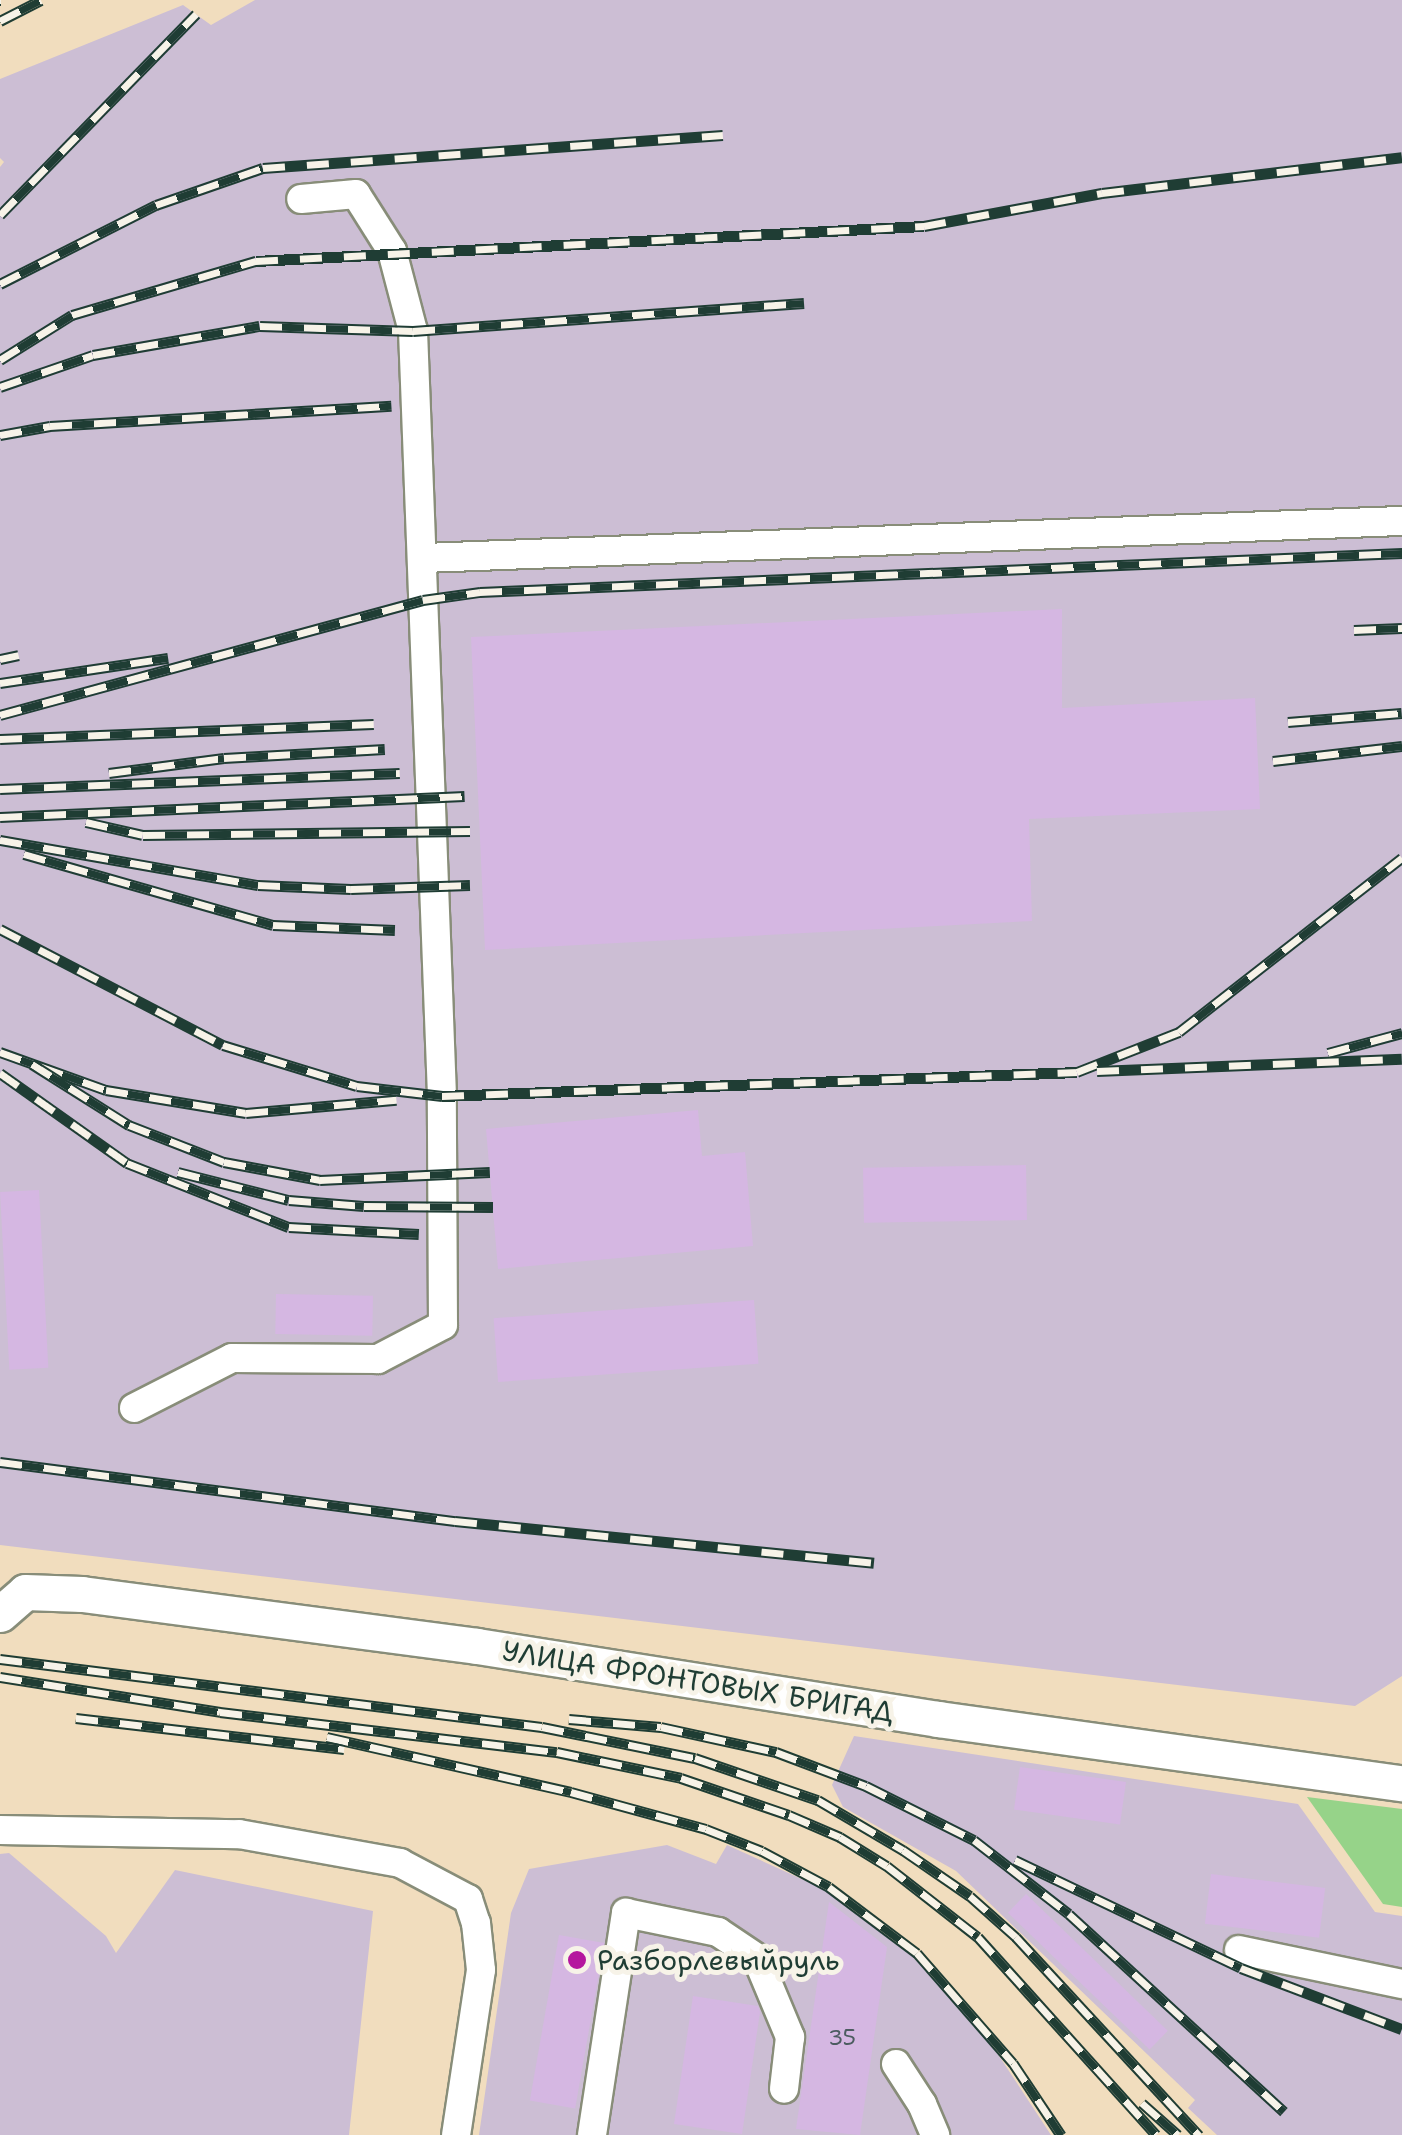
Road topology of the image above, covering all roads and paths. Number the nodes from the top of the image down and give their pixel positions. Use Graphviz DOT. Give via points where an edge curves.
graph roads {
  1 [pos="301,199"];
  2 [pos="1402,521"];
  3 [pos="424,558"];
  4 [pos="134,1408"];
  5 [pos="8,1597"];
  6 [pos="1402,1783"];
  7 [pos="0,1830"];
  8 [pos="1239,1950"];
  9 [pos="1402,1984"];
  10 [pos="896,2064"];
  11 [pos="784,2089"];
  12 [pos="456,2135"];
  13 [pos="592,2135"];
  14 [pos="935,2135"];
  1 -- 3 [label="street" via="356,194 392,251 414,331"];
  2 -- 3 [label="street"];
  3 -- 4 [label="street" via="443,1325 378,1359 232,1358"];
  5 -- 6 [label="main road, УЛИЦА ФРОНТОВЫХ БРИГАД" via="82,1594 477,1646"];
  7 -- 12 [label="street" via="239,1834 400,1863 468,1899 481,1970"];
  8 -- 9 [label="street"];
  10 -- 14 [label="street"];
  11 -- 13 [label="street" via="790,2037 756,1958 718,1932 626,1913"];
}
